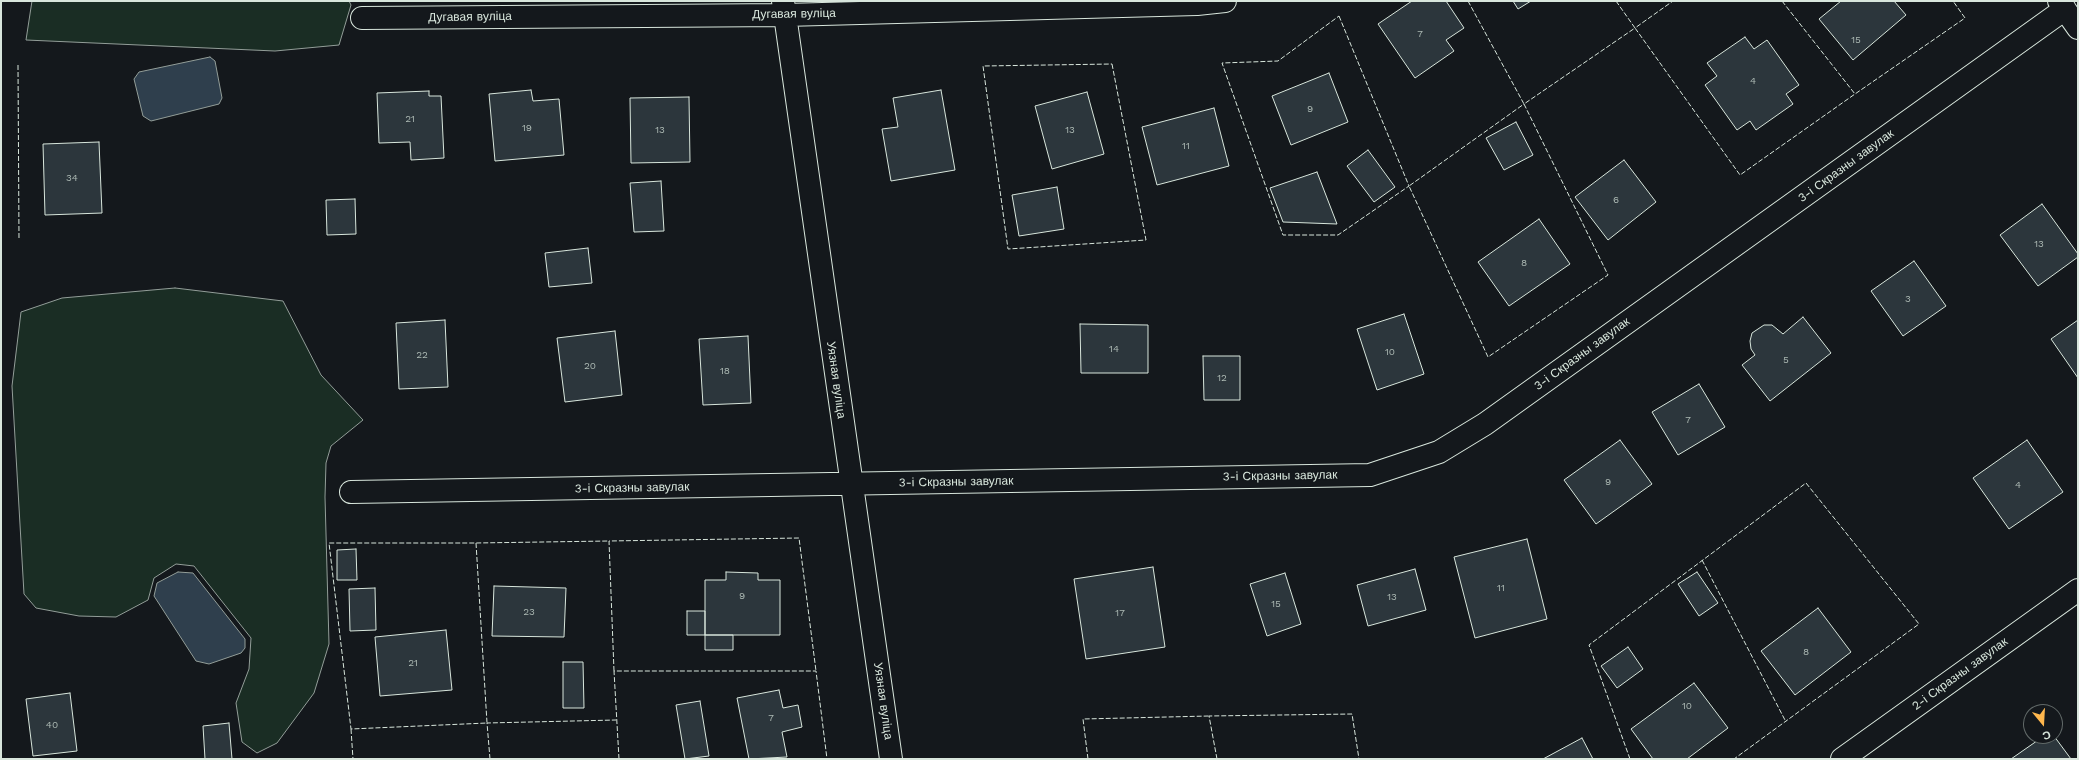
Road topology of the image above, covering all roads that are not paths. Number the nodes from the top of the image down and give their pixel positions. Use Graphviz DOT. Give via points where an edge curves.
graph roads {
  1 [pos="1226,1"];
  2 [pos="2062,5"];
  3 [pos="784,8"];
  4 [pos="362,18"];
  5 [pos="2078,28"];
  6 [pos="851,484"];
  7 [pos="351,492"];
  8 [pos="2078,590"];
  9 [pos="892,759"];
  10 [pos="1842,759"];
  1 -- 3 [label="street, Дугавая вуліца" via="1197,4"];
  2 -- 5 [label="street"];
  2 -- 6 [label="street, 3-і Скразны завулак" via="1485,424 1439,452 1370,475"];
  3 -- 4 [label="street, Дугавая вуліца"];
  3 -- 6 [label="street, Уязная вуліца"];
  6 -- 7 [label="street, 3-і Скразны завулак"];
  6 -- 9 [label="street, Уязная вуліца"];
  8 -- 10 [label="street, 2-і Скразны завулак"];
}
